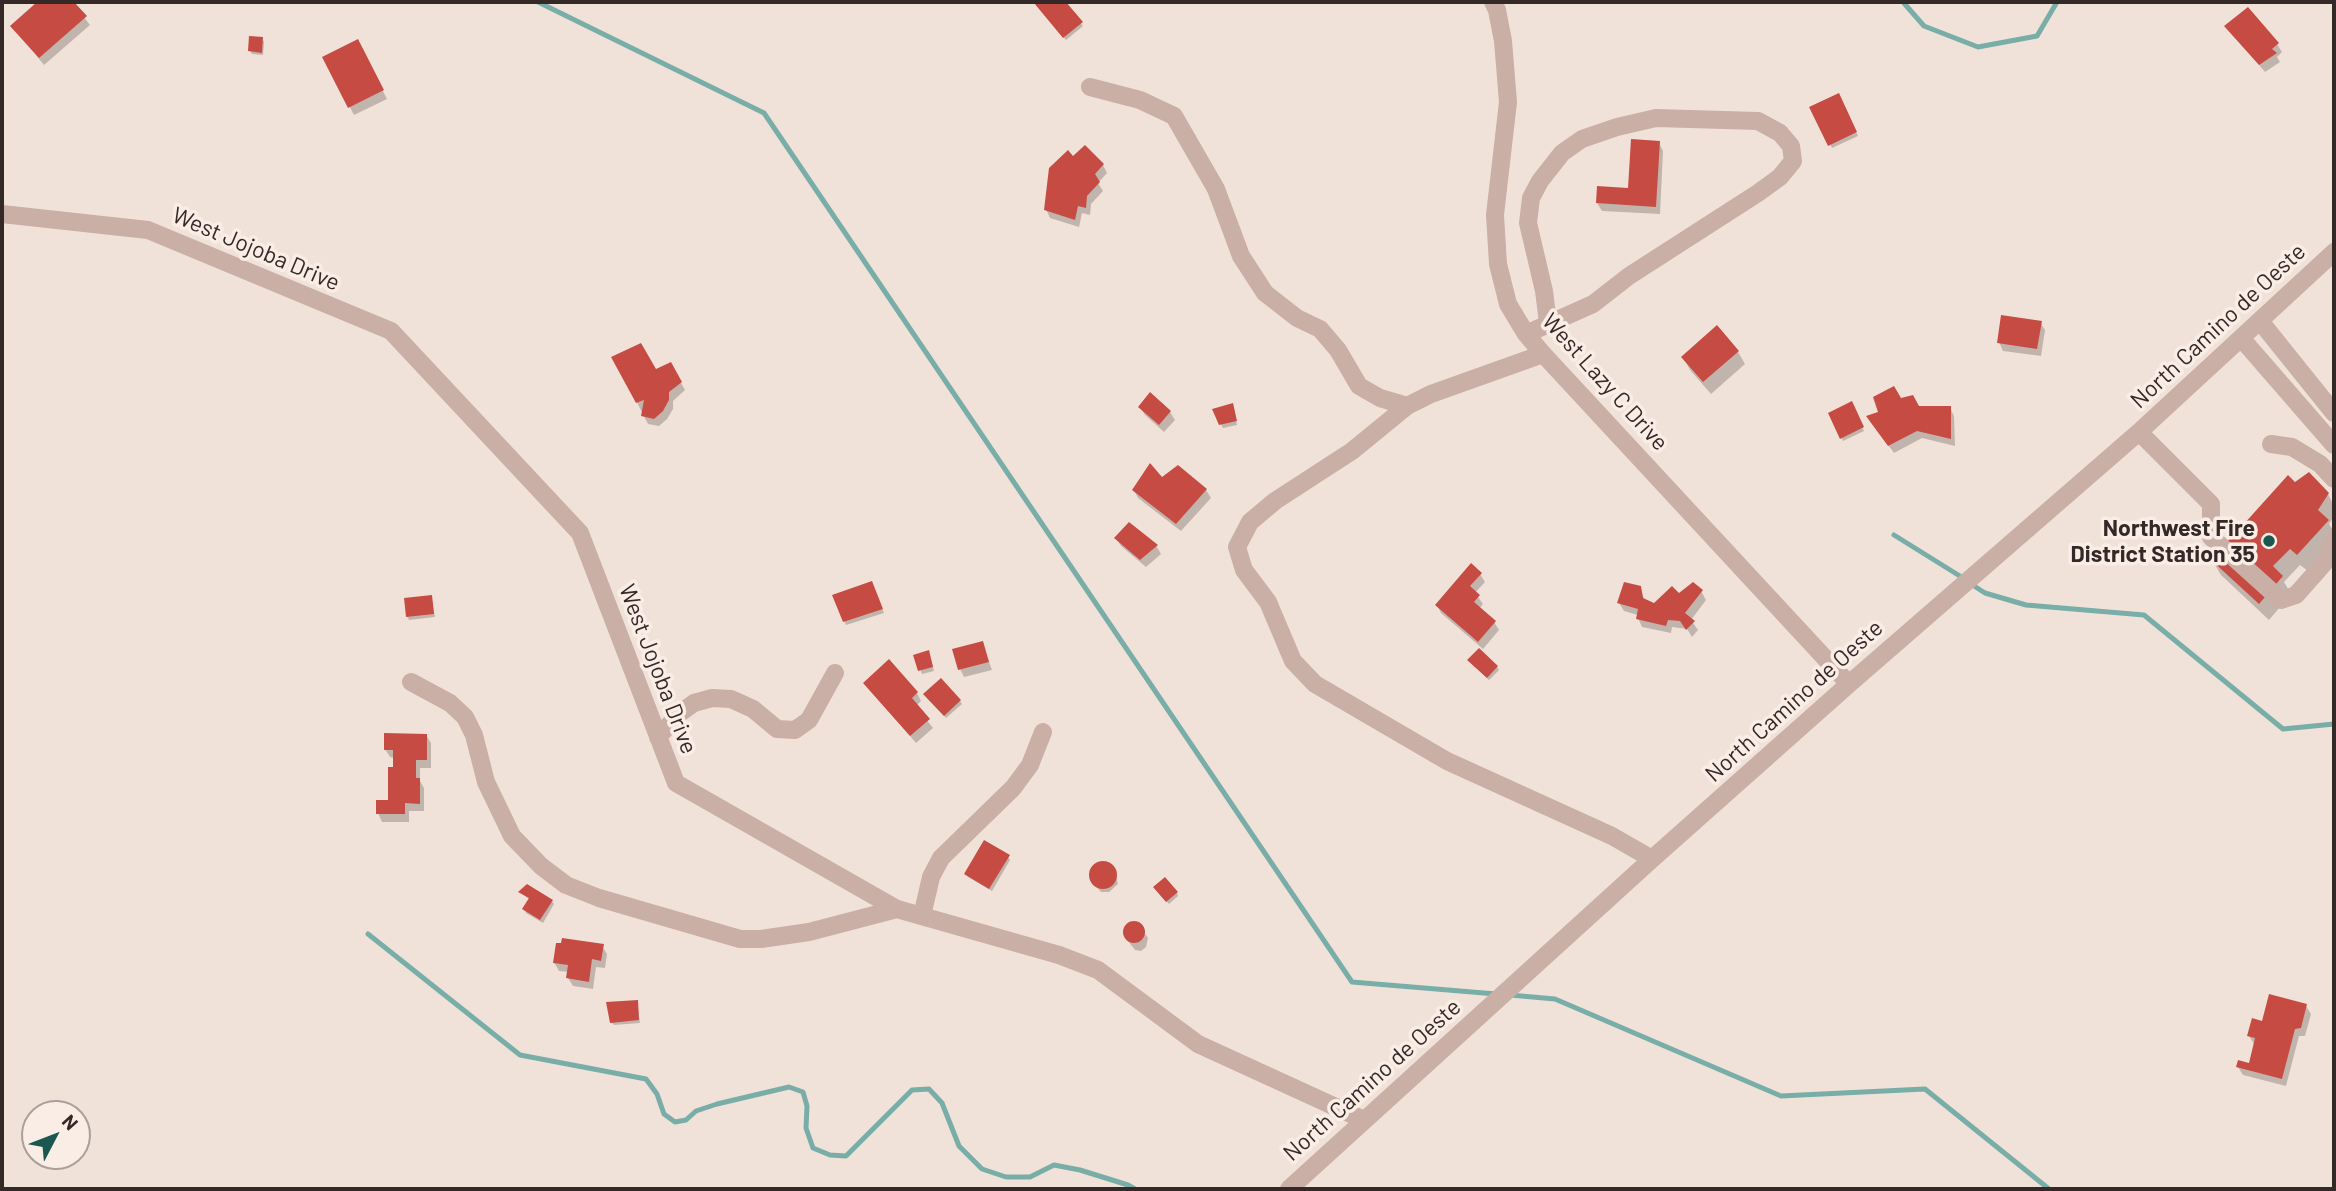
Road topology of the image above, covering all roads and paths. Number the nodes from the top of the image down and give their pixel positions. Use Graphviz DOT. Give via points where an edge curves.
graph roads {
  1 [pos="1493,2"];
  2 [pos="1090,87"];
  3 [pos="2,214"];
  4 [pos="2334,252"];
  5 [pos="2260,321"];
  6 [pos="1548,323"];
  7 [pos="1526,334"];
  8 [pos="2241,338"];
  9 [pos="1543,354"];
  10 [pos="1407,407"];
  11 [pos="2334,413"];
  12 [pos="2139,432"];
  13 [pos="2271,444"];
  14 [pos="2334,445"];
  15 [pos="2334,479"];
  16 [pos="2334,539"];
  17 [pos="835,673"];
  18 [pos="411,682"];
  19 [pos="1849,684"];
  20 [pos="1044,732"];
  21 [pos="659,737"];
  22 [pos="1652,859"];
  23 [pos="897,909"];
  24 [pos="922,916"];
  25 [pos="1364,1120"];
  26 [pos="1289,1189"];
  1 -- 7 [label="street, West Lazy C Drive" via="1503,41 1508,102 1495,215 1499,264 1508,304"];
  2 -- 10 [label="street" via="1140,100 1174,116 1216,189 1241,256 1265,293 1320,329 1359,386"];
  3 -- 21 [label="street, West Jojoba Drive" via="148,230 391,331 580,533"];
  4 -- 5 [label="street, North Camino de Oeste"];
  5 -- 8 [label="street, North Camino de Oeste"];
  5 -- 11 [label="street"];
  6 -- 6 [label="street" via="1593,304 1780,177 1793,161 1791,146 1780,133 1758,121 1656,118 1582,139 1562,153 1531,198 1528,223"];
  6 -- 7 [label="street"];
  7 -- 9 [label="street, West Lazy C Drive"];
  8 -- 12 [label="street, North Camino de Oeste"];
  8 -- 14 [label="street"];
  9 -- 10 [label="street"];
  9 -- 19 [label="street, West Lazy C Drive"];
  10 -- 22 [label="street" via="1352,451 1275,500 1250,522 1237,547 1244,570 1268,602 1293,662 1315,684 1447,761"];
  12 -- 16 [label="street" via="2211,504 2211,537 2281,600 2296,595 2326,561"];
  12 -- 19 [label="street, North Camino de Oeste"];
  13 -- 15 [label="street" via="2292,447"];
  17 -- 21 [label="street" via="809,720 796,730 777,729 753,709 731,699 712,698 680,713"];
  18 -- 23 [label="street" via="450,703 465,717 486,782 512,836 566,885 740,939 809,932"];
  19 -- 22 [label="street, North Camino de Oeste"];
  20 -- 24 [label="street" via="1030,765 1013,788 941,858 931,877"];
  21 -- 23 [label="street, West Jojoba Drive" via="676,783"];
  22 -- 25 [label="street, North Camino de Oeste"];
  23 -- 24 [label="street, West Jojoba Drive"];
  24 -- 25 [label="street, West Jojoba Drive" via="1098,970 1198,1044"];
  25 -- 26 [label="street, North Camino de Oeste"];
}
